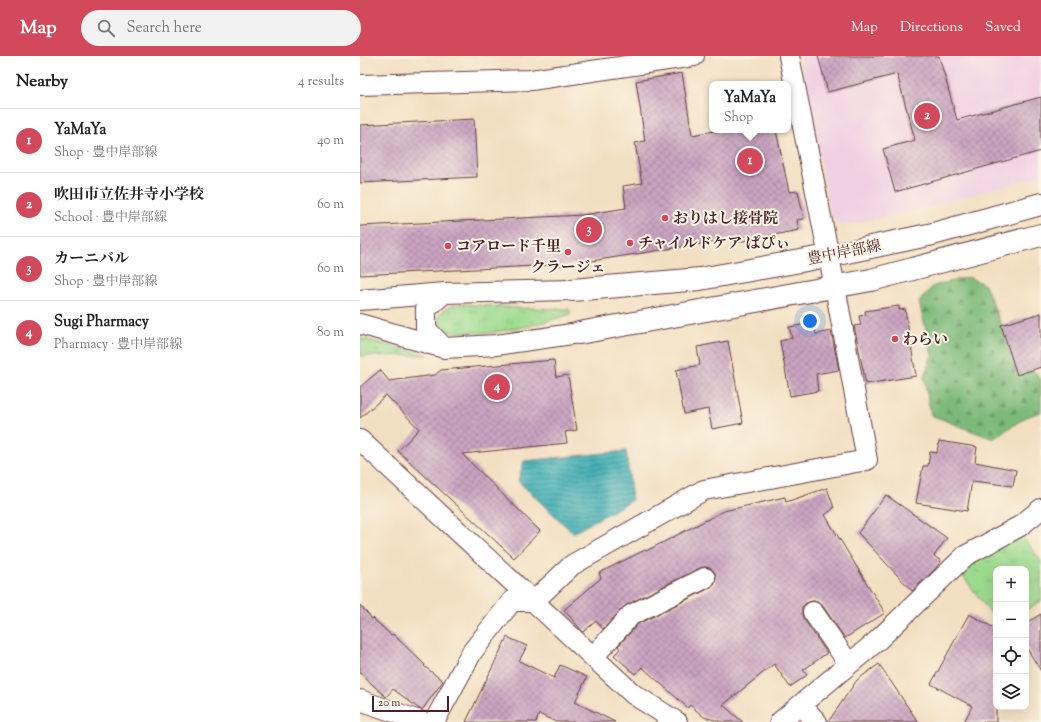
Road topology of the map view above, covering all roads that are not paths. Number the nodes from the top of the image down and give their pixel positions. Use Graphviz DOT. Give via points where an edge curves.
graph roads {
  1 [pos="694,56"];
  2 [pos="789,56"];
  3 [pos="360,84"];
  4 [pos="1041,204"];
  5 [pos="1041,235"];
  6 [pos="828,256"];
  7 [pos="835,287"];
  8 [pos="572,290"];
  9 [pos="444,294"];
  10 [pos="360,300"];
  11 [pos="360,324"];
  12 [pos="579,333"];
  13 [pos="444,348"];
  14 [pos="360,440"];
  15 [pos="1041,509"];
  16 [pos="705,578"];
  17 [pos="534,601"];
  18 [pos="813,612"];
  19 [pos="593,657"];
  20 [pos="849,664"];
  21 [pos="360,700"];
  22 [pos="801,705"];
  23 [pos="422,722"];
  24 [pos="434,722"];
  25 [pos="677,722"];
  26 [pos="780,722"];
  27 [pos="817,722"];
  1 -- 3 [label="street" via="531,80"];
  2 -- 6 [label="street"];
  4 -- 6 [label="street, 豊中岸部線" via="933,234"];
  5 -- 7 [label="street, 豊中岸部線" via="871,280"];
  6 -- 7 [label="street"];
  6 -- 8 [label="street, 豊中岸部線" via="700,279"];
  7 -- 12 [label="street, 豊中岸部線"];
  7 -- 17 [label="street" via="867,460 704,490 572,565"];
  8 -- 9 [label="street"];
  9 -- 10 [label="street"];
  9 -- 13 [label="street" via="426,309 426,329"];
  11 -- 13 [label="street"];
  12 -- 13 [label="street" via="496,345"];
  14 -- 17 [label="street"];
  15 -- 20 [label="street" via="1020,526 965,556 877,641"];
  16 -- 19 [label="street" via="631,615"];
  17 -- 19 [label="street"];
  17 -- 24 [label="street" via="512,601 472,652"];
  18 -- 20 [label="street"];
  19 -- 25 [label="street" via="633,694"];
  20 -- 22 [label="street"];
  21 -- 23 [label="street"];
  22 -- 26 [label="street"];
  22 -- 27 [label="street"];
}
